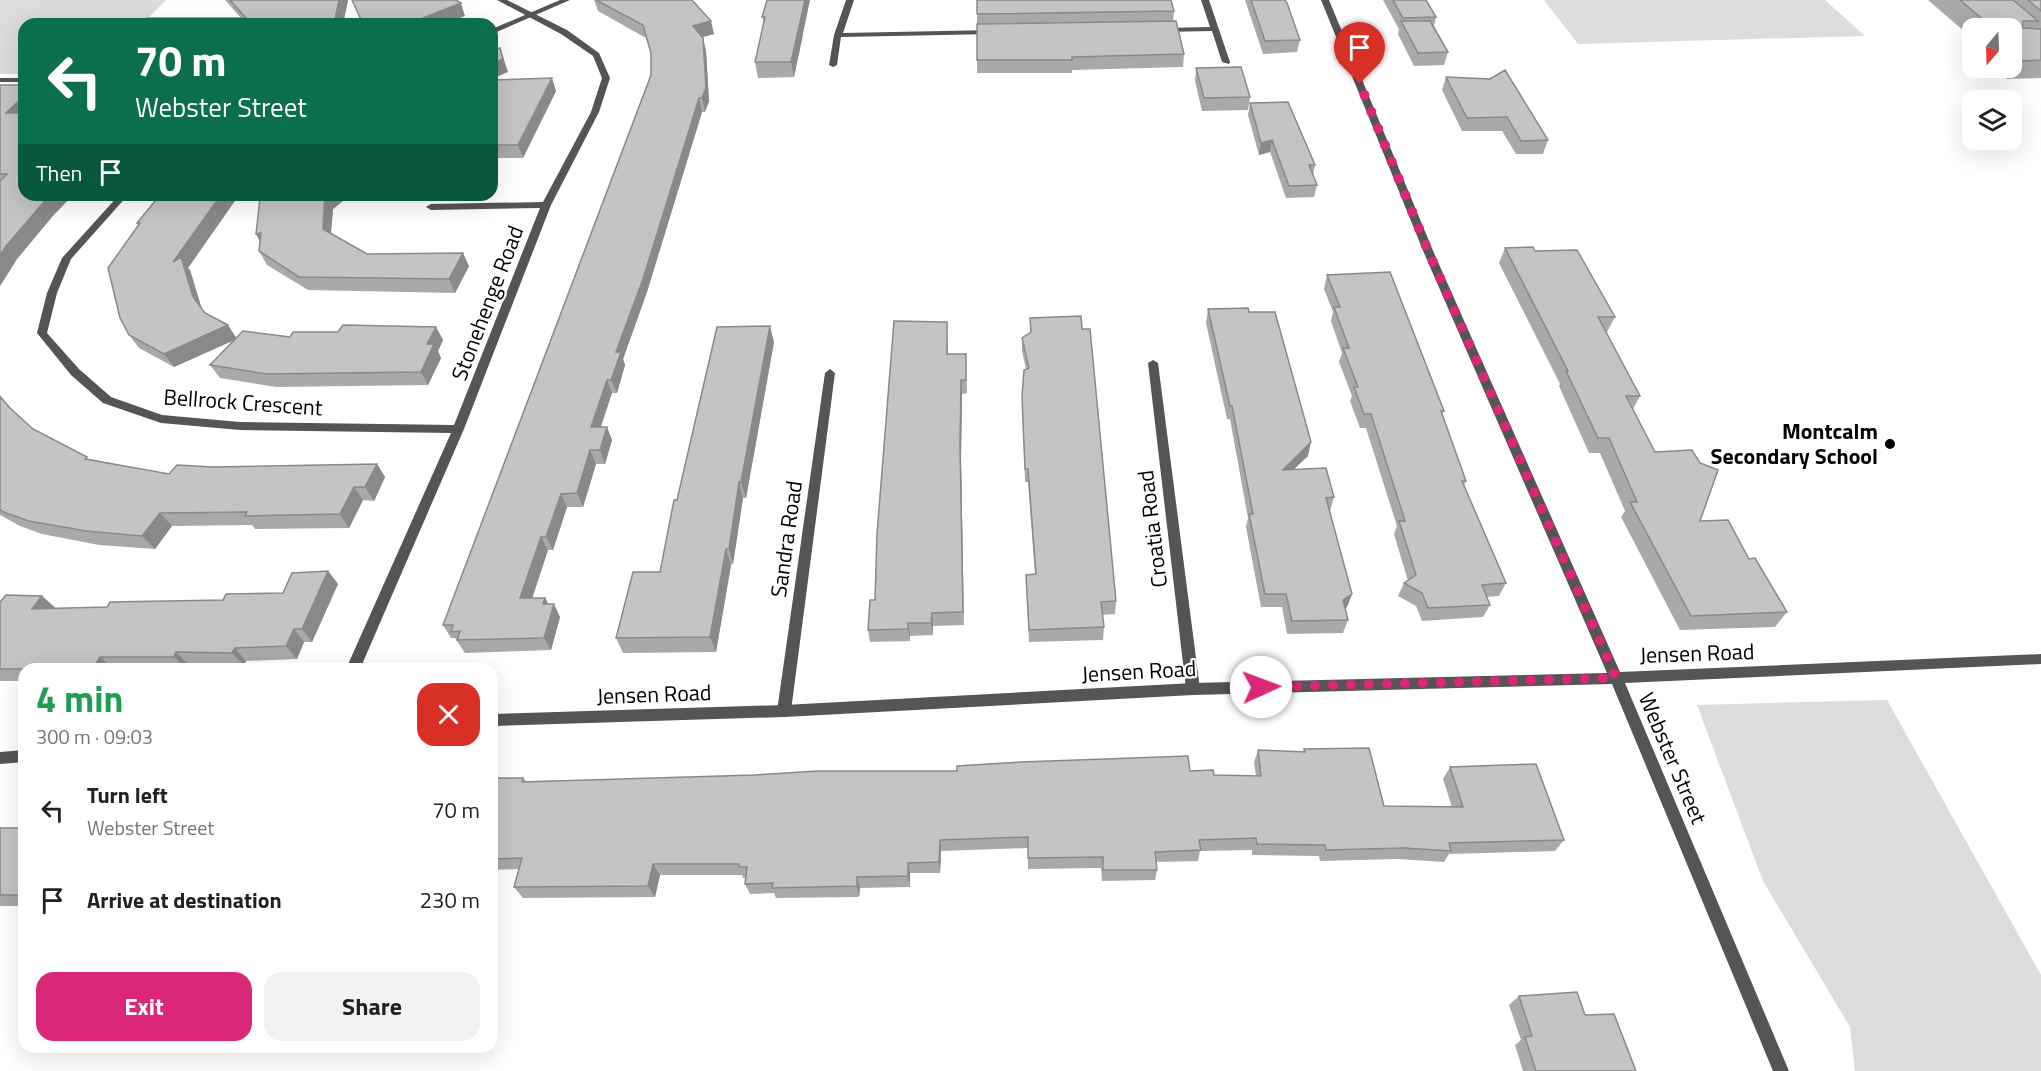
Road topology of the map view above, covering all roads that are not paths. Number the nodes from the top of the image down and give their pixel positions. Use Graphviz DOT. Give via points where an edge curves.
graph roads {
  1 [pos="501,0"];
  2 [pos="566,0"];
  3 [pos="850,0"];
  4 [pos="1205,0"];
  5 [pos="1325,0"];
  6 [pos="530,16"];
  7 [pos="498,29"];
  8 [pos="1216,29"];
  9 [pos="1157,30"];
  10 [pos="1003,32"];
  11 [pos="838,35"];
  12 [pos="1226,62"];
  13 [pos="833,65"];
  14 [pos="0,80"];
  15 [pos="18,80"];
  16 [pos="119,201"];
  17 [pos="546,205"];
  18 [pos="430,207"];
  19 [pos="1153,363"];
  20 [pos="830,373"];
  21 [pos="458,429"];
  22 [pos="2041,659"];
  23 [pos="356,663"];
  24 [pos="1616,678"];
  25 [pos="1193,689"];
  26 [pos="784,711"];
  27 [pos="498,720"];
  28 [pos="18,756"];
  29 [pos="0,758"];
  30 [pos="1781,1071"];
  1 -- 6 [label="street, Stonehenge Road"];
  2 -- 6 [label="street"];
  3 -- 11 [label="street"];
  4 -- 8 [label="street"];
  5 -- 24 [label="street, Webster Street" via="1429,253"];
  6 -- 7 [label="street"];
  6 -- 17 [label="street, Stonehenge Road" via="564,32 596,55 606,78 595,112"];
  8 -- 9 [label="street"];
  8 -- 12 [label="street"];
  10 -- 11 [label="street"];
  11 -- 13 [label="street"];
  14 -- 15 [label="street"];
  16 -- 21 [label="street, Bellrock Crescent" via="67,258 52,293 42,333 75,372 107,400 161,419 206,423"];
  17 -- 18 [label="street"];
  17 -- 21 [label="street, Stonehenge Road"];
  19 -- 25 [label="street, Croatia Road"];
  20 -- 26 [label="street, Sandra Road"];
  21 -- 23 [label="street, Stonehenge Road"];
  22 -- 24 [label="street, Jensen Road"];
  24 -- 25 [label="street, Jensen Road"];
  24 -- 30 [label="street, Webster Street"];
  25 -- 26 [label="street, Jensen Road"];
  26 -- 27 [label="street, Jensen Road"];
  28 -- 29 [label="street"];
}
